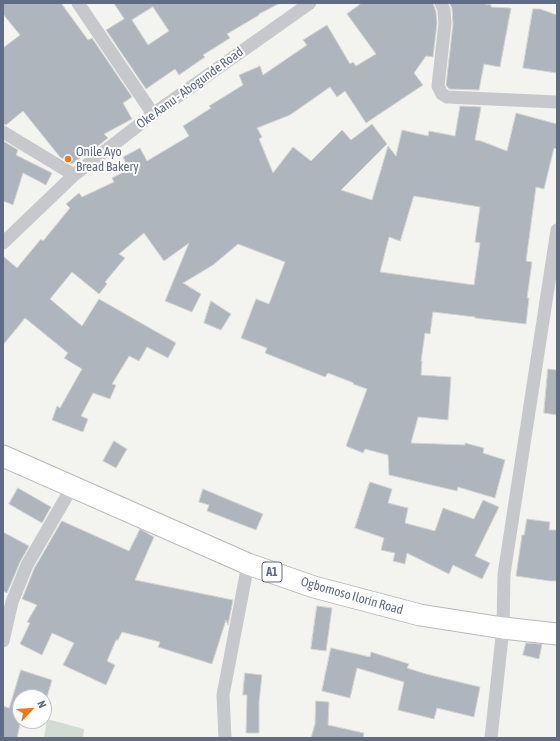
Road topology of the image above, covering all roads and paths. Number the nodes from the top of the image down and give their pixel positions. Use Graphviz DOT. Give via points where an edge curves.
graph roads {
  1 [pos="78,3"];
  2 [pos="310,3"];
  3 [pos="441,3"];
  4 [pos="557,102"];
  5 [pos="153,114"];
  6 [pos="3,132"];
  7 [pos="74,175"];
  8 [pos="557,230"];
  9 [pos="3,243"];
  10 [pos="3,456"];
  11 [pos="72,487"];
  12 [pos="248,564"];
  13 [pos="503,628"];
  14 [pos="557,634"];
  15 [pos="3,641"];
  16 [pos="225,738"];
  17 [pos="490,738"];
  1 -- 5 [label="street"];
  2 -- 5 [label="street, Oke Aanu - Abogunde Road"];
  3 -- 4 [label="street" via="445,23 438,86 442,94 447,97"];
  5 -- 7 [label="street, Oke Aanu - Abogunde Road"];
  6 -- 7 [label="street"];
  7 -- 9 [label="street, Oke Aanu - Abogunde Road"];
  8 -- 13 [label="street" via="504,574"];
  10 -- 11 [label="highway, Ogbomoso Ilorin Road / A1"];
  11 -- 12 [label="highway, Ogbomoso Ilorin Road / A1"];
  11 -- 15 [label="street" via="28,565 12,602"];
  12 -- 13 [label="highway, Ogbomoso Ilorin Road / A1" via="314,586 420,615"];
  12 -- 16 [label="street" via="223,695"];
  13 -- 14 [label="highway, Ogbomoso Ilorin Road / A1"];
  13 -- 17 [label="street"];
}
